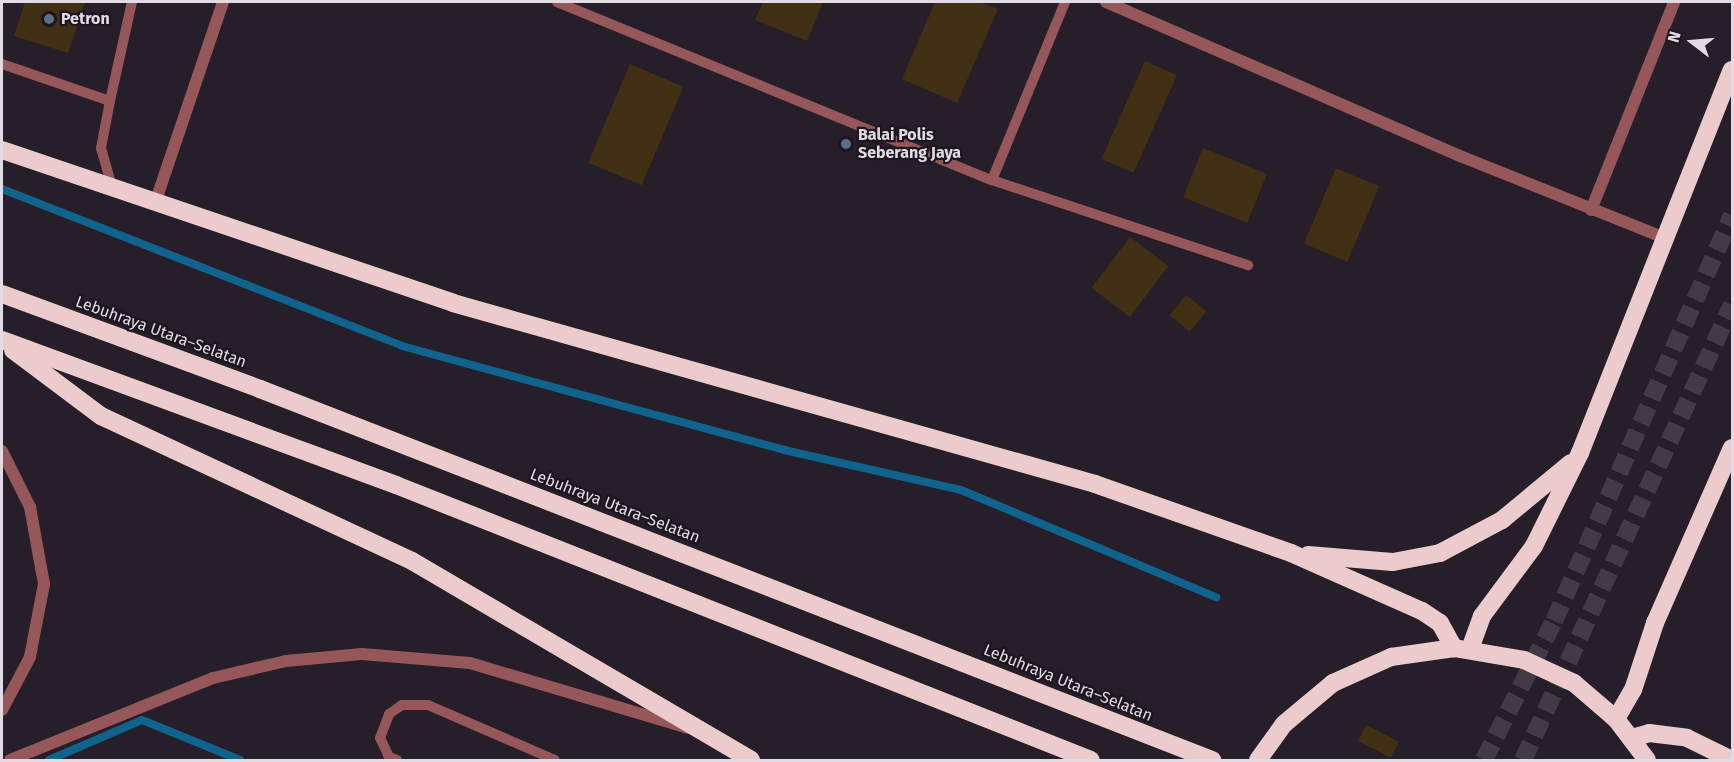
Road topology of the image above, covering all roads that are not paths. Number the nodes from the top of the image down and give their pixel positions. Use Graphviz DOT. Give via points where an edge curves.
graph roads {
  1 [pos="132,2"];
  2 [pos="223,2"];
  3 [pos="558,2"];
  4 [pos="1065,2"];
  5 [pos="1106,2"];
  6 [pos="1674,2"];
  7 [pos="2,64"];
  8 [pos="1732,70"];
  9 [pos="110,100"];
  10 [pos="2,150"];
  11 [pos="992,180"];
  12 [pos="114,190"];
  13 [pos="155,204"];
  14 [pos="1591,210"];
  15 [pos="1667,239"];
  16 [pos="1248,265"];
  17 [pos="2,294"];
  18 [pos="2,340"];
  19 [pos="1732,448"];
  20 [pos="2,451"];
  21 [pos="1580,453"];
  22 [pos="1291,553"];
  23 [pos="1462,649"];
  24 [pos="2,710"];
  25 [pos="1616,719"];
  26 [pos="704,730"];
  27 [pos="1632,738"];
  28 [pos="740,758"];
  29 [pos="10,760"];
  30 [pos="397,760"];
  31 [pos="555,760"];
  32 [pos="1091,760"];
  33 [pos="1212,760"];
  34 [pos="1258,760"];
  35 [pos="1647,760"];
  36 [pos="1732,760"];
  1 -- 9 [label="lane"];
  2 -- 13 [label="street"];
  3 -- 11 [label="lane"];
  4 -- 11 [label="lane"];
  5 -- 14 [label="street"];
  6 -- 14 [label="street"];
  7 -- 9 [label="lane"];
  8 -- 15 [label="highway"];
  9 -- 12 [label="lane" via="100,148"];
  10 -- 12 [label="highway"];
  11 -- 16 [label="lane"];
  12 -- 13 [label="highway"];
  13 -- 22 [label="highway" via="453,303 1095,484"];
  14 -- 15 [label="street"];
  15 -- 21 [label="highway"];
  17 -- 33 [label="highway, Lebuhraya Utara–Selatan"];
  18 -- 26 [label="highway" via="101,416 412,561"];
  18 -- 32 [label="highway" via="601,566"];
  19 -- 25 [label="highway" via="1655,623 1633,690"];
  20 -- 24 [label="street" via="30,507 44,584 30,657"];
  21 -- 22 [label="highway" via="1521,507 1440,553 1393,562"];
  21 -- 23 [label="highway" via="1534,546"];
  22 -- 23 [label="highway" via="1422,611 1440,623"];
  23 -- 25 [label="highway" via="1550,670"];
  23 -- 34 [label="highway" via="1391,657 1333,683 1284,724"];
  25 -- 27 [label="highway"];
  26 -- 28 [label="highway"];
  26 -- 29 [label="street" via="658,722 470,663 362,654 286,660 213,678"];
  27 -- 35 [label="highway"];
  27 -- 36 [label="highway" via="1649,733 1687,738"];
  30 -- 31 [label="lane" via="389,757 380,738 388,714 402,705 428,705"];
}
